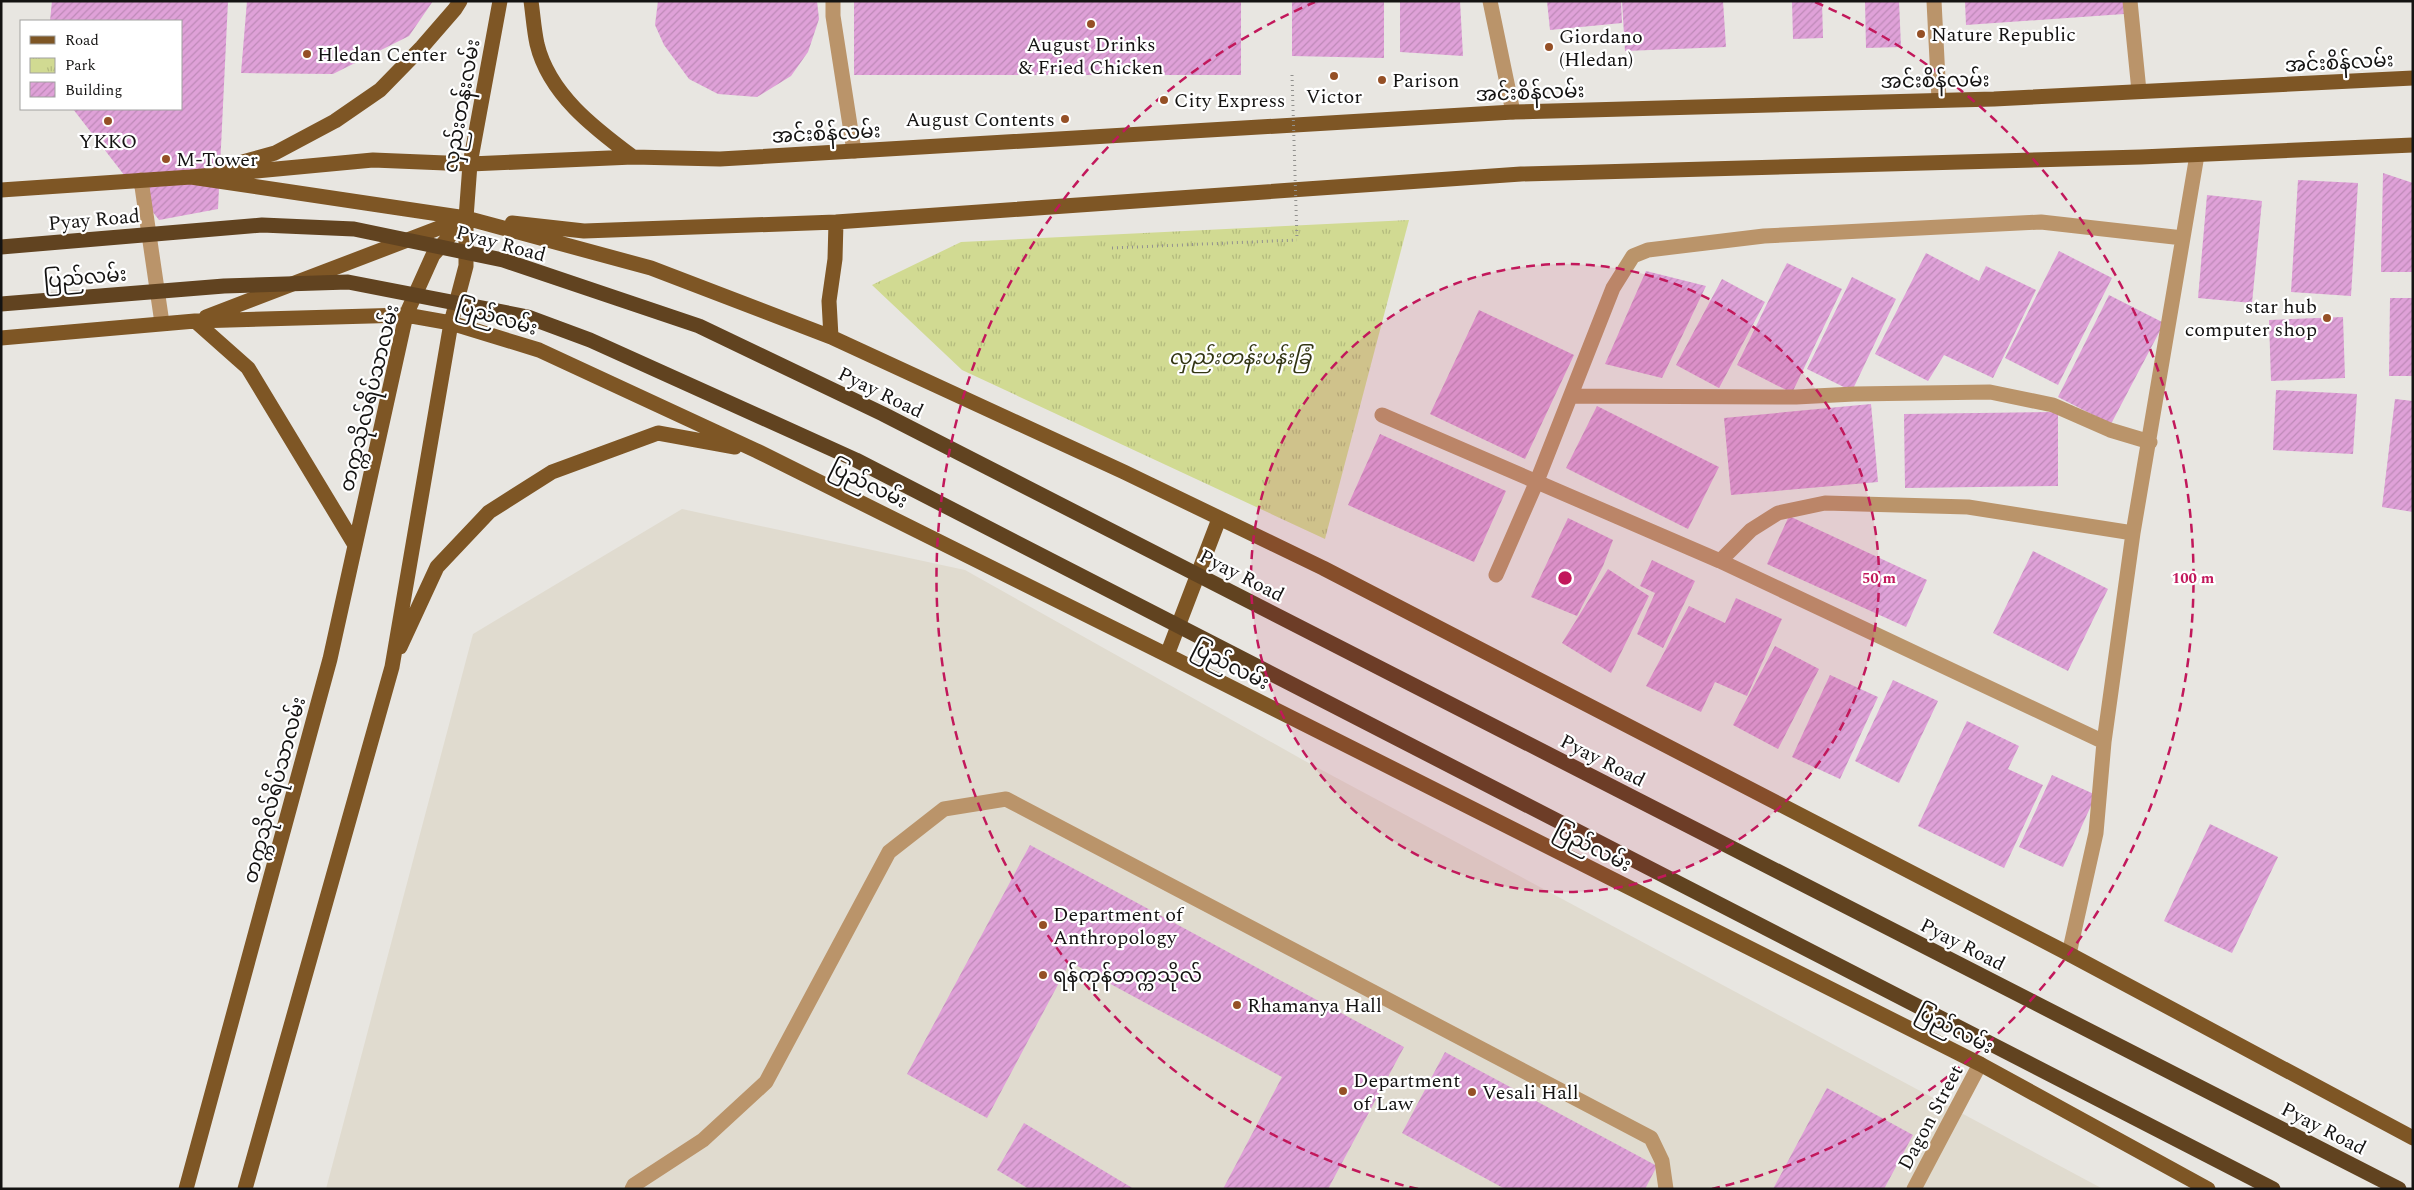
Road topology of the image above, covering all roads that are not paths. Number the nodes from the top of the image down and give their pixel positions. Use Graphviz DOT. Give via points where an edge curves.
graph roads {
  1 [pos="460,1"];
  2 [pos="500,1"];
  3 [pos="531,1"];
  4 [pos="834,1"];
  5 [pos="1490,1"];
  6 [pos="1934,1"];
  7 [pos="2130,1"];
  8 [pos="2413,78"];
  9 [pos="2139,91"];
  10 [pos="1939,99"];
  11 [pos="1513,112"];
  12 [pos="2413,145"];
  13 [pos="854,150"];
  14 [pos="2197,155"];
  15 [pos="633,157"];
  16 [pos="470,164"];
  17 [pos="191,177"];
  18 [pos="141,180"];
  19 [pos="1,190"];
  20 [pos="466,218"];
  21 [pos="836,222"];
  22 [pos="2183,238"];
  23 [pos="1,247"];
  24 [pos="1,304"];
  25 [pos="406,315"];
  26 [pos="195,321"];
  27 [pos="162,323"];
  28 [pos="452,323"];
  29 [pos="831,337"];
  30 [pos="1,338"];
  31 [pos="1571,396"];
  32 [pos="1382,415"];
  33 [pos="2150,442"];
  34 [pos="757,451"];
  35 [pos="1537,482"];
  36 [pos="1219,519"];
  37 [pos="2133,533"];
  38 [pos="355,545"];
  39 [pos="1720,561"];
  40 [pos="1496,575"];
  41 [pos="1167,655"];
  42 [pos="392,667"];
  43 [pos="2104,742"];
  44 [pos="2069,954"];
  45 [pos="1980,1064"];
  46 [pos="2413,1138"];
  47 [pos="186,1189"];
  48 [pos="245,1189"];
  49 [pos="632,1189"];
  50 [pos="1666,1189"];
  51 [pos="1914,1189"];
  52 [pos="2208,1189"];
  53 [pos="2273,1189"];
  54 [pos="2399,1189"];
  1 -- 17 [label="main road" via="380,90 336,121 276,153"];
  2 -- 16 [label="main road, လှည်းတန်းလမ်း"];
  3 -- 15 [label="main road" via="537,45 554,83 588,123"];
  4 -- 13 [label="street" via="833,16"];
  5 -- 11 [label="street"];
  6 -- 10 [label="street"];
  7 -- 9 [label="street"];
  8 -- 9 [label="main road, အင်းစိန်လမ်း"];
  9 -- 10 [label="main road, အင်းစိန်လမ်း"];
  10 -- 11 [label="main road, အင်းစိန်လမ်း"];
  11 -- 13 [label="main road, အင်းစိန်လမ်း" via="969,146"];
  12 -- 14 [label="main road"];
  13 -- 15 [label="main road, အင်းစိန်လမ်း" via="720,159"];
  14 -- 21 [label="main road" via="1520,174"];
  14 -- 22 [label="street"];
  15 -- 16 [label="main road, အင်းစိန်လမ်း"];
  16 -- 17 [label="main road" via="373,160"];
  16 -- 20 [label="main road, လှည်းတန်းလမ်း"];
  17 -- 18 [label="main road"];
  17 -- 20 [label="main road"];
  18 -- 19 [label="main road"];
  18 -- 27 [label="street"];
  20 -- 21 [label="main road" via="584,231"];
  20 -- 25 [label="main road, တက္ကသိုလ်ရိပ်သာလမ်း" via="433,255"];
  20 -- 26 [label="main road, ပြည်လမ်း"];
  20 -- 28 [label="main road" via="466,266"];
  20 -- 29 [label="main road" via="651,268"];
  21 -- 29 [label="main road" via="829,301"];
  22 -- 31 [label="street" via="2041,222 1764,236 1648,250 1633,256 1613,288"];
  22 -- 33 [label="street"];
  23 -- 54 [label="highway, Pyay Road, bridge" via="262,225 354,229 503,260 699,326 892,419"];
  24 -- 53 [label="highway, ပြည်လမ်း, bridge" via="224,286 348,282 528,317 590,340 856,460"];
  25 -- 26 [label="main road, ပြည်လမ်း"];
  25 -- 28 [label="main road, ပြည်လမ်း"];
  25 -- 38 [label="main road, တက္ကသိုလ်ရိပ်သာလမ်း"];
  26 -- 27 [label="main road, ပြည်လမ်း"];
  26 -- 38 [label="main road" via="248,368"];
  27 -- 30 [label="main road, ပြည်လမ်း"];
  28 -- 34 [label="main road, ပြည်လမ်း" via="538,350"];
  28 -- 42 [label="main road"];
  29 -- 36 [label="main road"];
  31 -- 33 [label="street" via="1796,397 1990,392 2054,405 2110,430"];
  31 -- 35 [label="street"];
  32 -- 35 [label="street"];
  33 -- 37 [label="street"];
  34 -- 41 [label="main road, ပြည်လမ်း"];
  34 -- 42 [label="main road" via="658,433 552,472 489,512 437,567"];
  35 -- 39 [label="street"];
  35 -- 40 [label="street"];
  36 -- 41 [label="main road"];
  36 -- 44 [label="main road, Pyay Road" via="1324,568"];
  37 -- 39 [label="street" via="1968,507 1825,503 1778,512 1751,530"];
  37 -- 43 [label="street"];
  38 -- 47 [label="main road, တက္ကသိုလ်ရိပ်သာလမ်း" via="330,659"];
  39 -- 43 [label="street"];
  41 -- 45 [label="main road, ပြည်လမ်း"];
  42 -- 48 [label="main road"];
  43 -- 44 [label="street" via="2096,833"];
  44 -- 46 [label="main road, Pyay Road"];
  45 -- 51 [label="street, Dagon Street"];
  45 -- 52 [label="main road, ပြည်လမ်း"];
  49 -- 50 [label="street" via="702,1140 766,1082 889,852 944,809 1006,799 1650,1138 1662,1161"];
}
